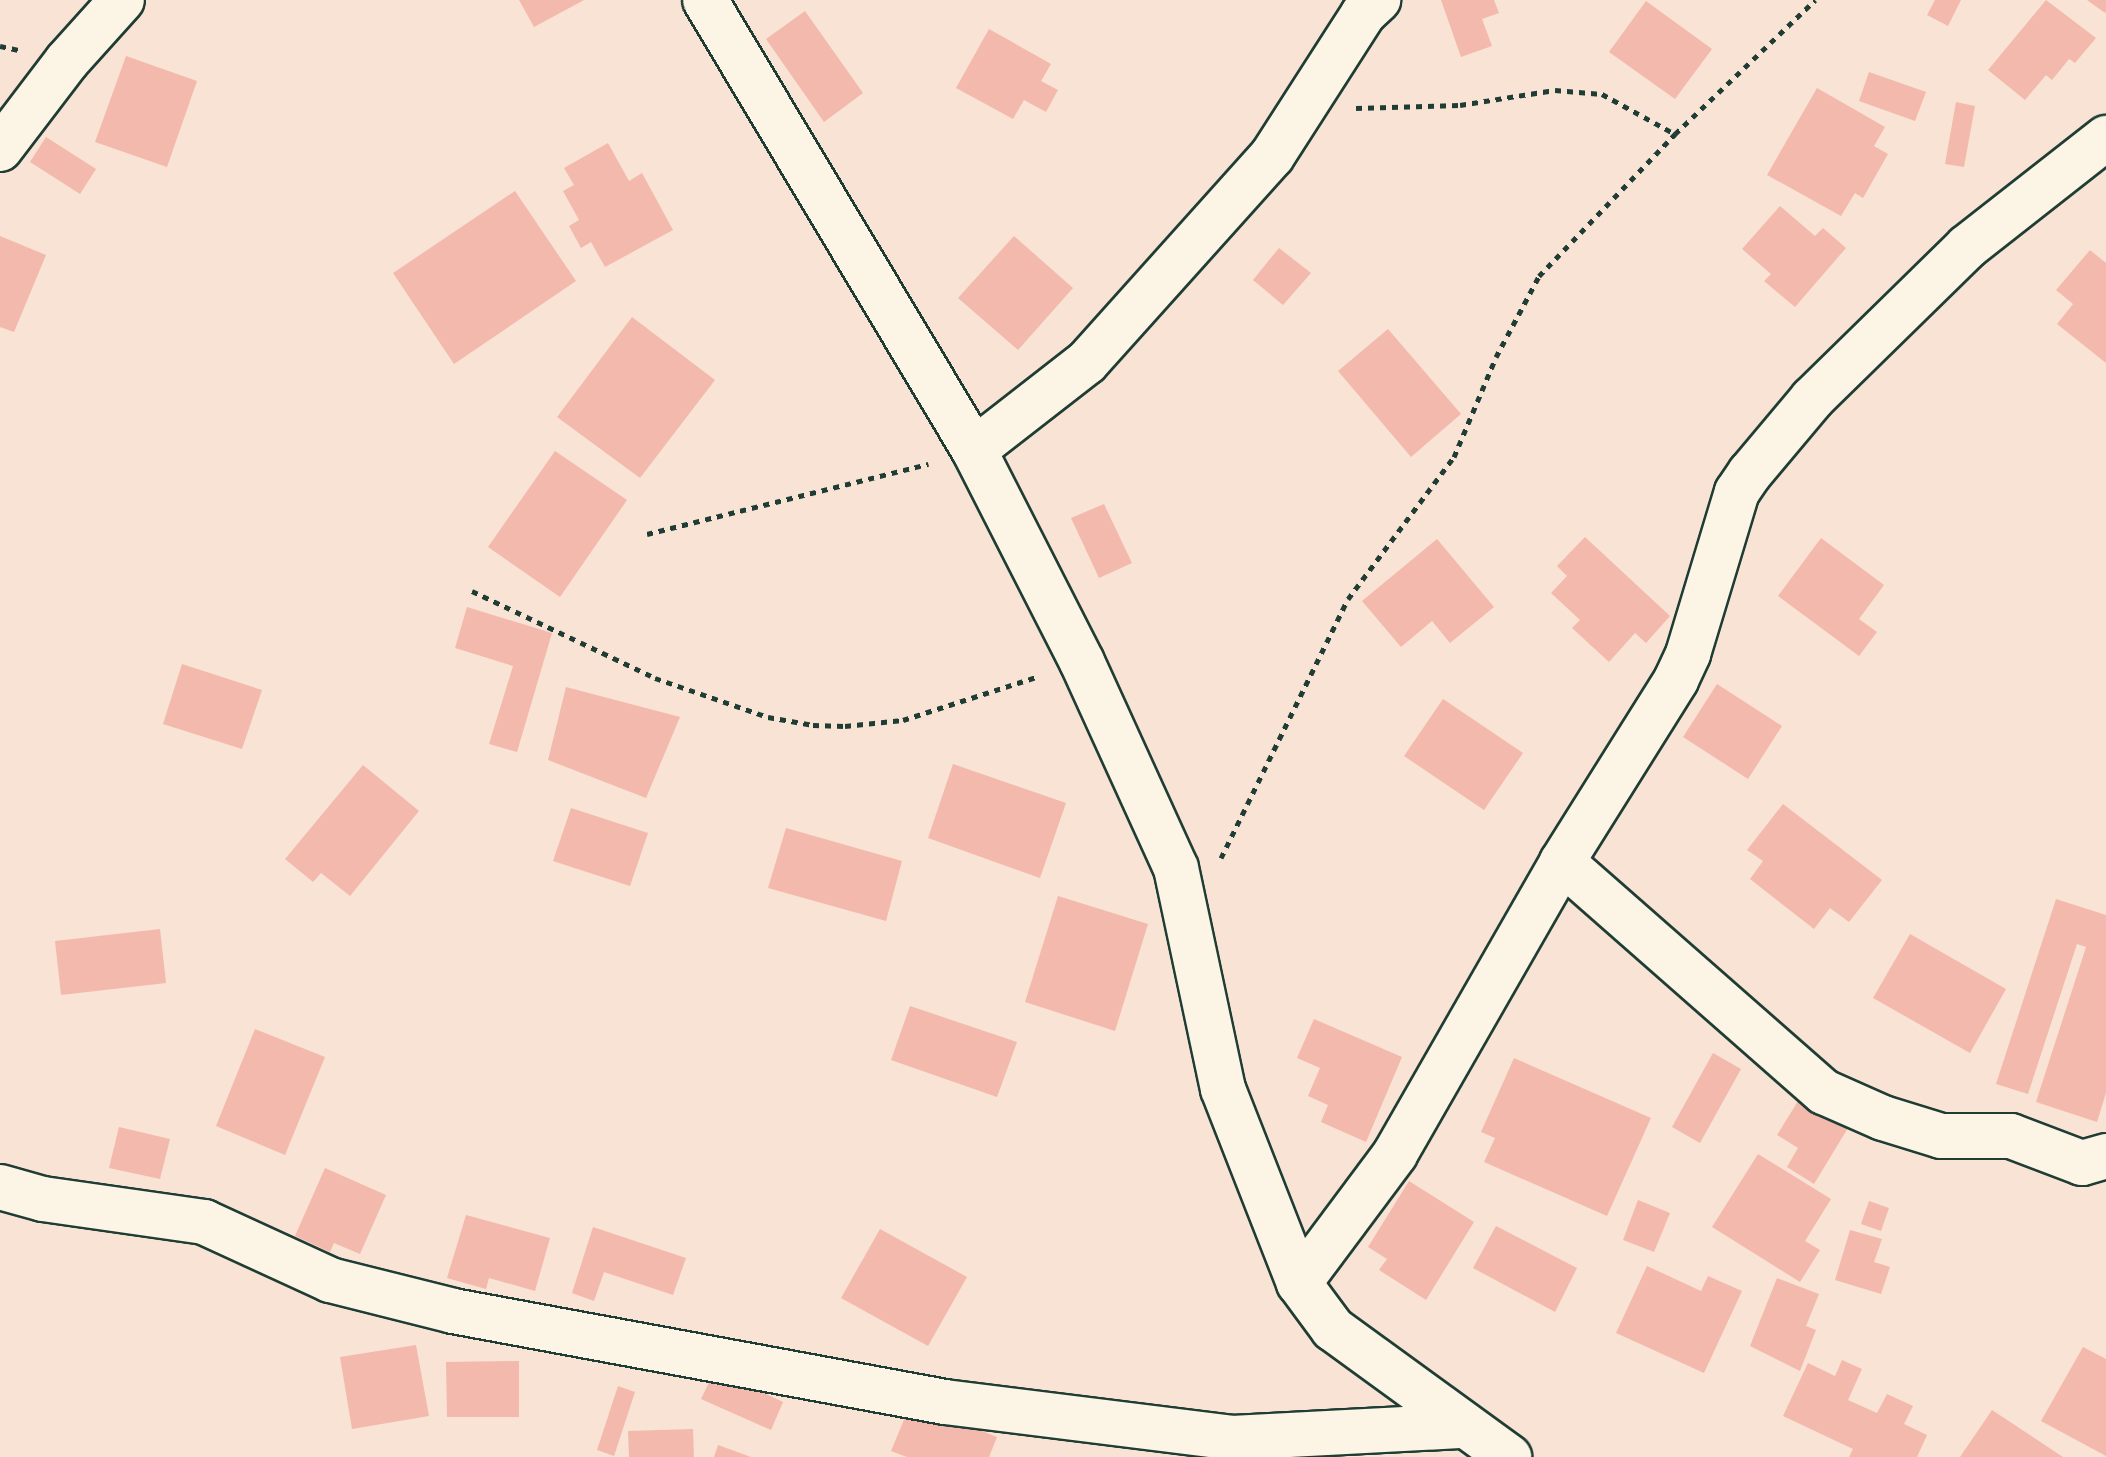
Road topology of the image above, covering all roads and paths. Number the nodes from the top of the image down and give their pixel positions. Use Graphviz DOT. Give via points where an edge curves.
graph roads {
  1 [pos="122,0"];
  2 [pos="705,0"];
  3 [pos="1815,0"];
  4 [pos="1363,5"];
  5 [pos="1303,110"];
  6 [pos="1675,134"];
  7 [pos="0,149"];
  8 [pos="2098,159"];
  9 [pos="974,450"];
  10 [pos="647,534"];
  11 [pos="472,591"];
  12 [pos="1082,662"];
  13 [pos="1562,862"];
  14 [pos="1188,924"];
  15 [pos="2106,1156"];
  16 [pos="0,1187"];
  17 [pos="1299,1283"];
  18 [pos="1464,1426"];
  19 [pos="1227,1447"];
  20 [pos="1509,1457"];
  1 -- 7 [label="street"];
  2 -- 9 [label="street"];
  3 -- 6 [label="path"];
  4 -- 5 [label="street"];
  5 -- 6 [label="path" via="1460,105 1555,90 1602,94"];
  5 -- 9 [label="street" via="1272,156 1087,362"];
  6 -- 14 [label="path" via="1539,276 1496,357 1454,457 1348,599"];
  8 -- 13 [label="street" via="1967,247 1812,399 1750,473 1737,492 1688,654"];
  9 -- 10 [label="path"];
  9 -- 12 [label="street"];
  11 -- 12 [label="path" via="655,678 768,717 813,725 903,720"];
  12 -- 14 [label="street" via="1176,868"];
  13 -- 15 [label="street" via="1824,1092 1941,1136 2011,1136 2082,1163"];
  13 -- 17 [label="street" via="1395,1154"];
  14 -- 17 [label="street" via="1223,1089"];
  16 -- 19 [label="street" via="43,1199 204,1222 330,1280 453,1311 945,1402"];
  17 -- 18 [label="street" via="1333,1329"];
  18 -- 19 [label="street"];
  18 -- 20 [label="street"];
}
